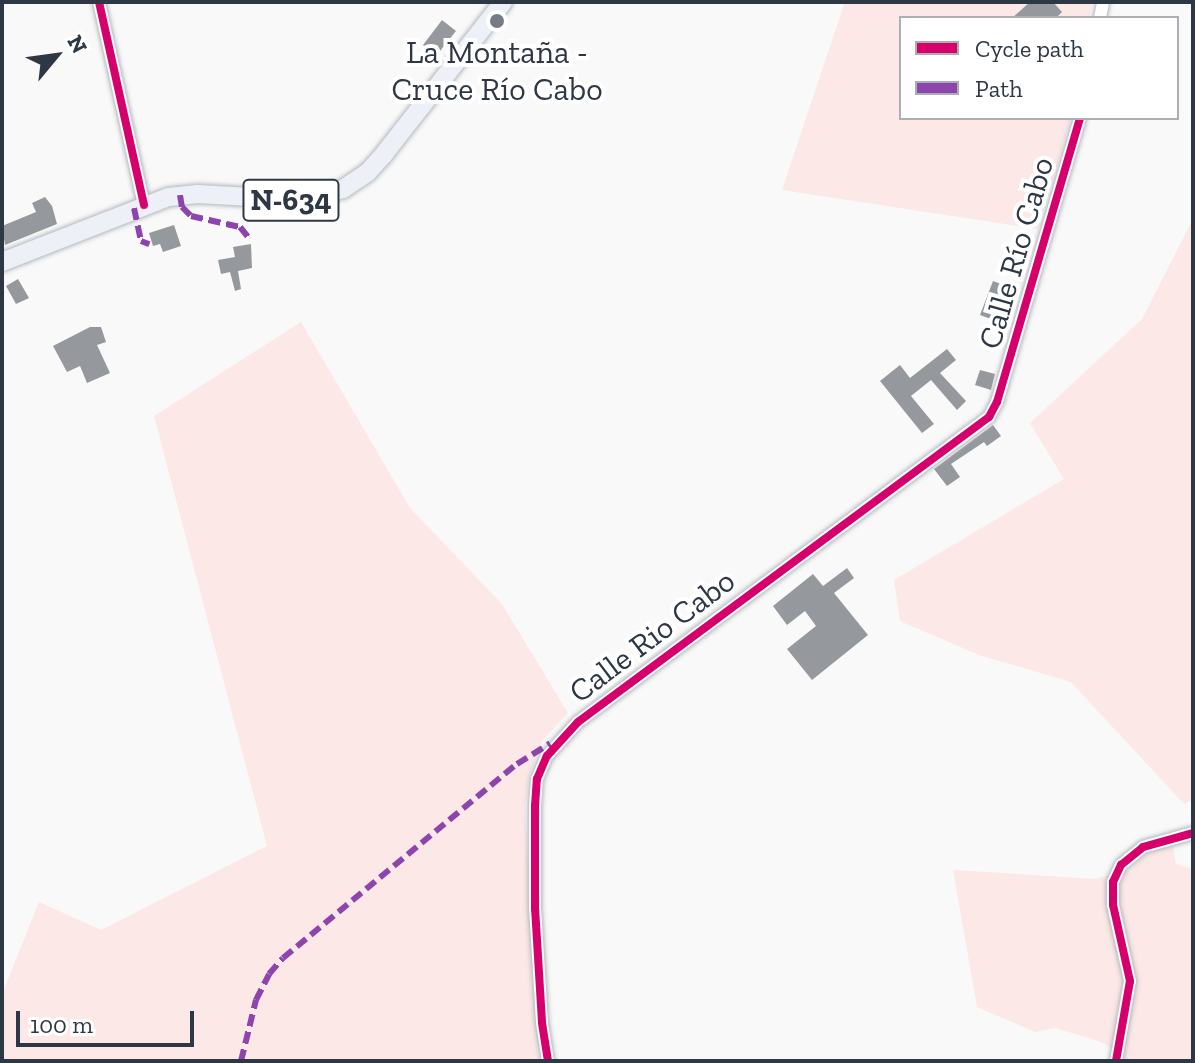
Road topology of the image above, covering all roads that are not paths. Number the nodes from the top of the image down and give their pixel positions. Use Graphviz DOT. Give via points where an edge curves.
graph roads {
  1 [pos="99,2"];
  2 [pos="503,2"];
  3 [pos="1079,120"];
  4 [pos="144,205"];
  5 [pos="2,262"];
  6 [pos="997,402"];
  7 [pos="1193,833"];
  8 [pos="548,1061"];
  9 [pos="1116,1061"];
  1 -- 4 [label="street"];
  2 -- 4 [label="highway, N-634" via="396,140 352,185 312,200 198,194"];
  3 -- 6 [label="street, Calle Río Cabo"];
  4 -- 5 [label="highway, N-634"];
  6 -- 8 [label="street, Calle Rio Cabo" via="989,417 554,744 537,779 535,806 535,909"];
  7 -- 9 [label="street" via="1143,847 1121,865 1113,882 1130,981"];
}
